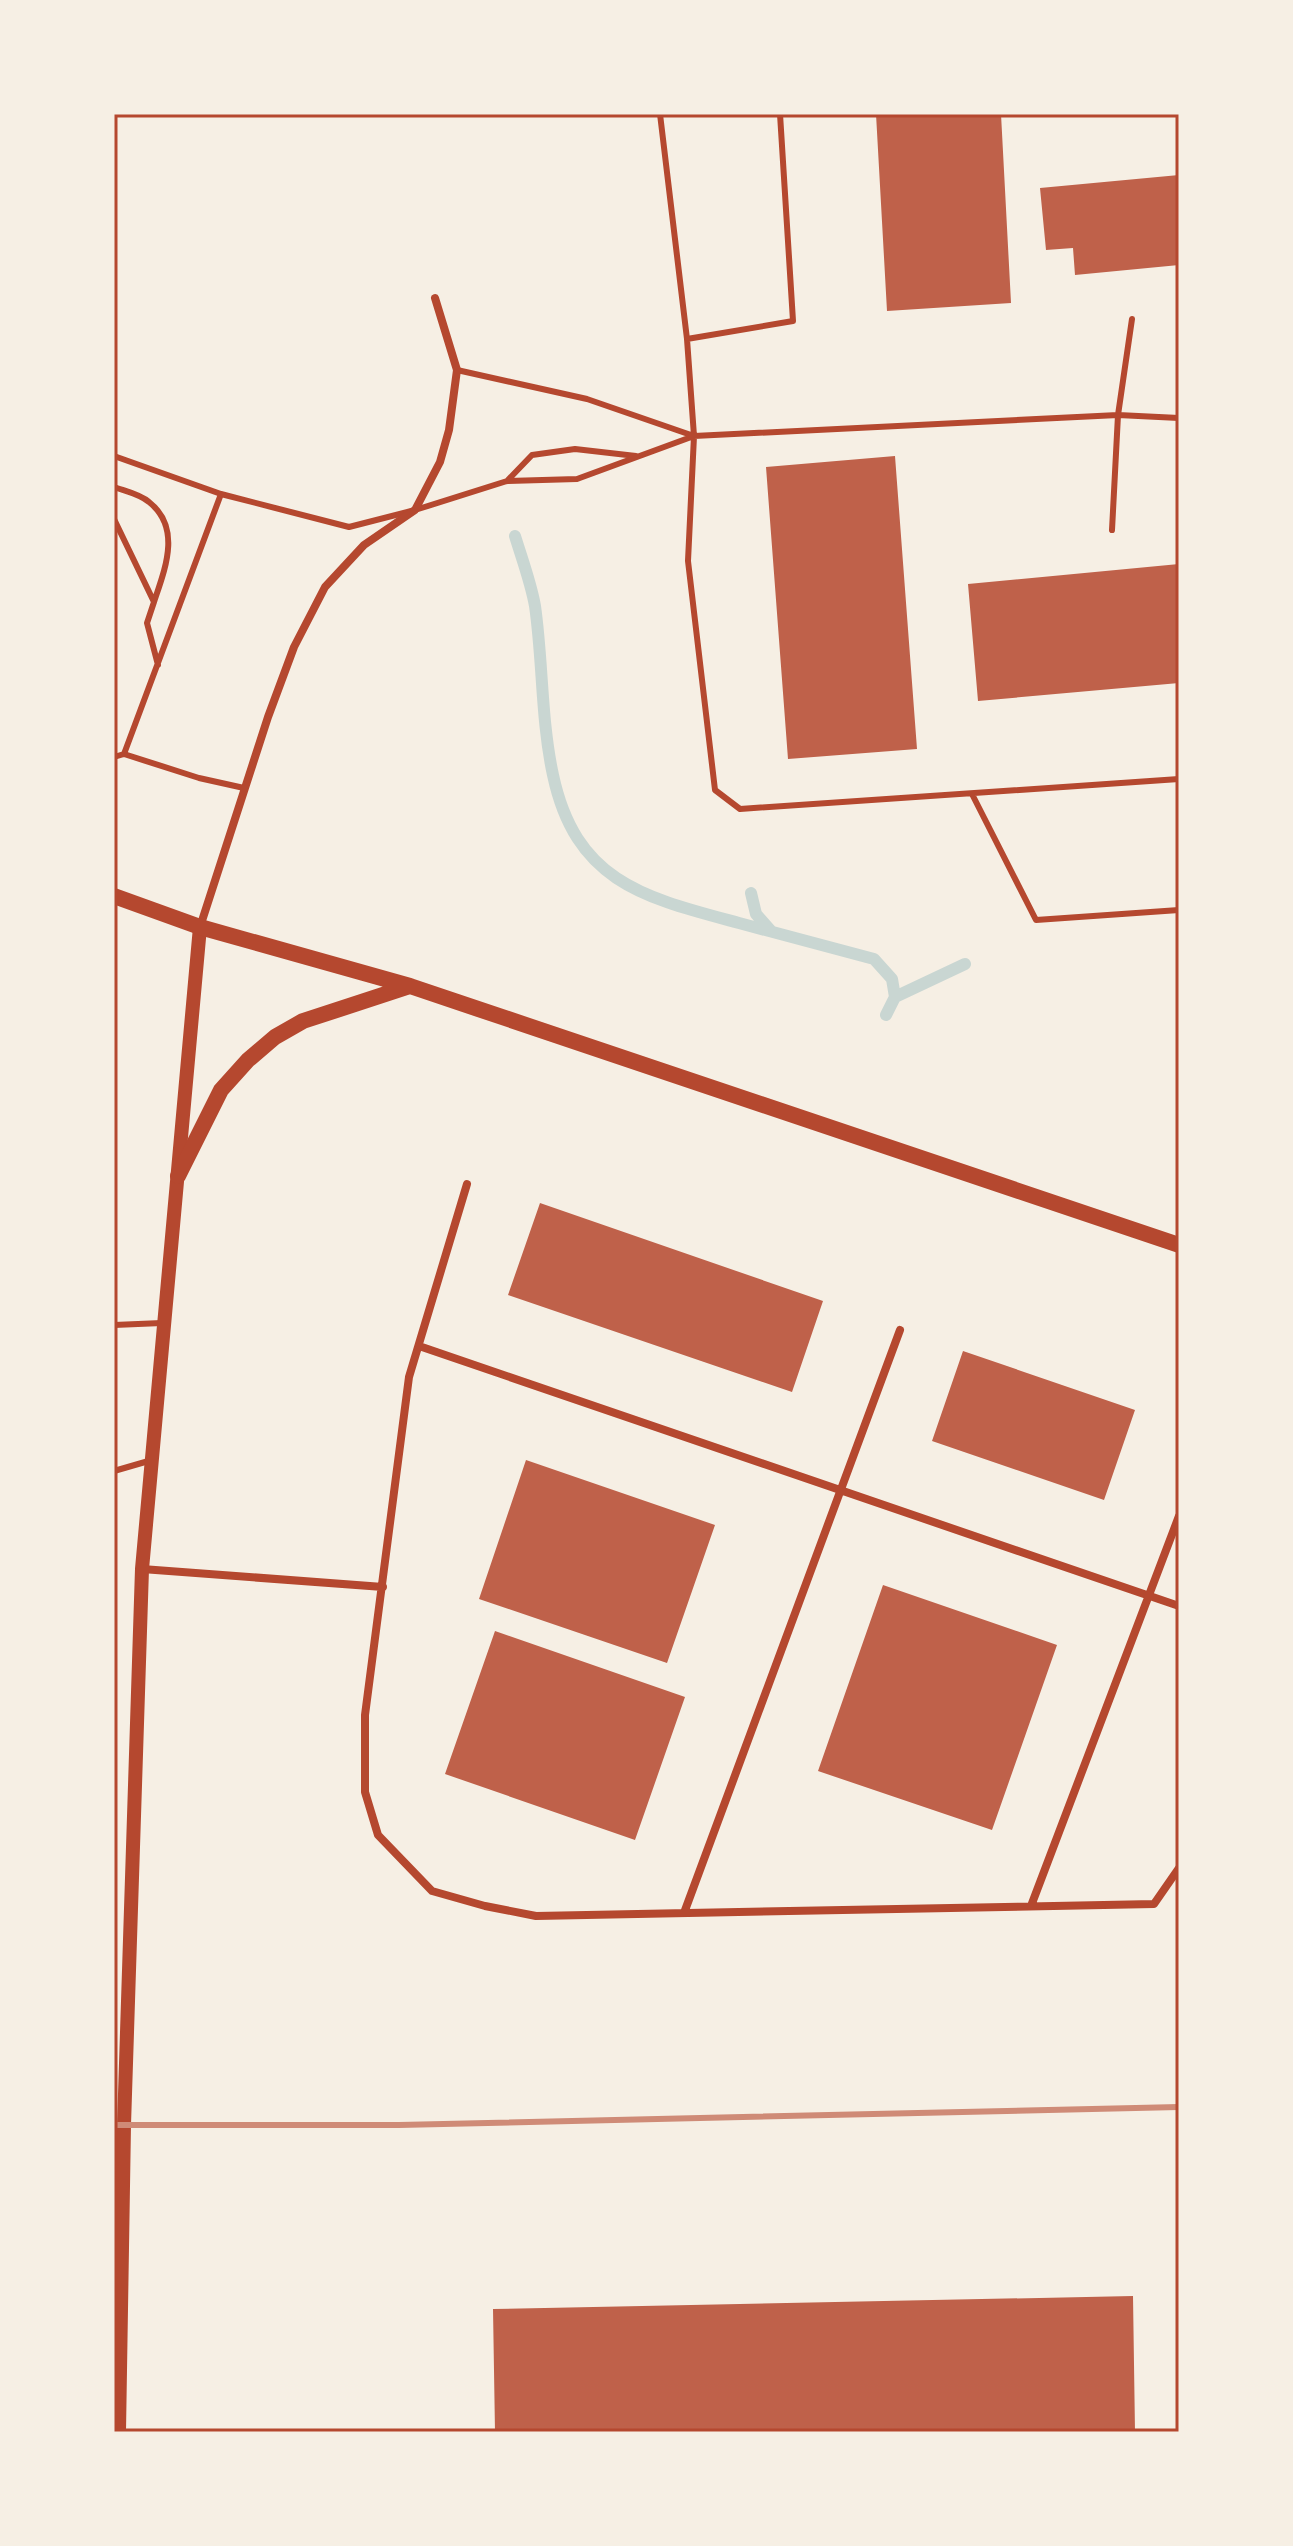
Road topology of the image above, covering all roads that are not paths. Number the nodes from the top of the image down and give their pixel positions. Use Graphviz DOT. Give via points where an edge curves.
graph roads {
  1 [pos="660,114"];
  2 [pos="780,114"];
  3 [pos="435,298"];
  4 [pos="1132,319"];
  5 [pos="687,339"];
  6 [pos="457,370"];
  7 [pos="1118,415"];
  8 [pos="1179,418"];
  9 [pos="694,436"];
  10 [pos="114,456"];
  11 [pos="638,456"];
  12 [pos="507,481"];
  13 [pos="114,487"];
  14 [pos="221,494"];
  15 [pos="415,510"];
  16 [pos="114,519"];
  17 [pos="1112,530"];
  18 [pos="154,602"];
  19 [pos="158,665"];
  20 [pos="124,754"];
  21 [pos="114,757"];
  22 [pos="1179,779"];
  23 [pos="244,788"];
  24 [pos="972,794"];
  25 [pos="114,896"];
  26 [pos="1179,910"];
  27 [pos="200,927"];
  28 [pos="410,986"];
  29 [pos="178,1176"];
  30 [pos="467,1184"];
  31 [pos="1179,1245"];
  32 [pos="164,1323"];
  33 [pos="114,1325"];
  34 [pos="900,1330"];
  35 [pos="419,1346"];
  36 [pos="152,1460"];
  37 [pos="114,1471"];
  38 [pos="839,1490"];
  39 [pos="1179,1516"];
  40 [pos="142,1569"];
  41 [pos="383,1587"];
  42 [pos="1148,1595"];
  43 [pos="1179,1606"];
  44 [pos="1179,1868"];
  45 [pos="1031,1906"];
  46 [pos="684,1913"];
  47 [pos="119,2432"];
  1 -- 5 [label="lane"];
  2 -- 5 [label="lane" via="793,321"];
  3 -- 6 [label="street"];
  4 -- 7 [label="lane"];
  5 -- 9 [label="lane"];
  6 -- 9 [label="lane" via="587,399"];
  6 -- 15 [label="street" via="440,462"];
  7 -- 8 [label="lane"];
  7 -- 9 [label="lane"];
  7 -- 17 [label="lane"];
  9 -- 11 [label="lane"];
  9 -- 24 [label="lane" via="688,561 715,790 740,809"];
  10 -- 14 [label="lane"];
  11 -- 12 [label="lane" via="577,479"];
  11 -- 12 [label="lane" via="575,449 532,455"];
  12 -- 15 [label="lane"];
  13 -- 18 [label="lane" via="150,502 168,530 167,562"];
  14 -- 15 [label="lane" via="349,527"];
  14 -- 19 [label="lane"];
  15 -- 23 [label="street" via="364,545 325,587 294,647"];
  16 -- 18 [label="lane"];
  18 -- 19 [label="lane" via="147,623"];
  19 -- 20 [label="lane"];
  20 -- 21 [label="lane"];
  20 -- 23 [label="lane"];
  22 -- 24 [label="lane"];
  23 -- 27 [label="street"];
  24 -- 26 [label="lane" via="1036,920"];
  25 -- 27 [label="main road"];
  27 -- 28 [label="main road"];
  27 -- 29 [label="street"];
  28 -- 29 [label="main road" via="303,1021 275,1037 221,1090"];
  28 -- 31 [label="main road"];
  29 -- 32 [label="street"];
  30 -- 35 [label="street"];
  32 -- 33 [label="lane"];
  32 -- 36 [label="street"];
  34 -- 38 [label="street"];
  35 -- 38 [label="street"];
  35 -- 41 [label="street" via="409,1377"];
  36 -- 37 [label="lane"];
  36 -- 40 [label="street"];
  38 -- 42 [label="street"];
  38 -- 46 [label="street"];
  39 -- 42 [label="street"];
  40 -- 41 [label="street"];
  40 -- 47 [label="street"];
  41 -- 46 [label="street" via="365,1715 365,1792 378,1835 403,1863 432,1891 536,1916"];
  42 -- 43 [label="street"];
  42 -- 45 [label="street"];
  44 -- 45 [label="street" via="1154,1904"];
  45 -- 46 [label="street"];
}
